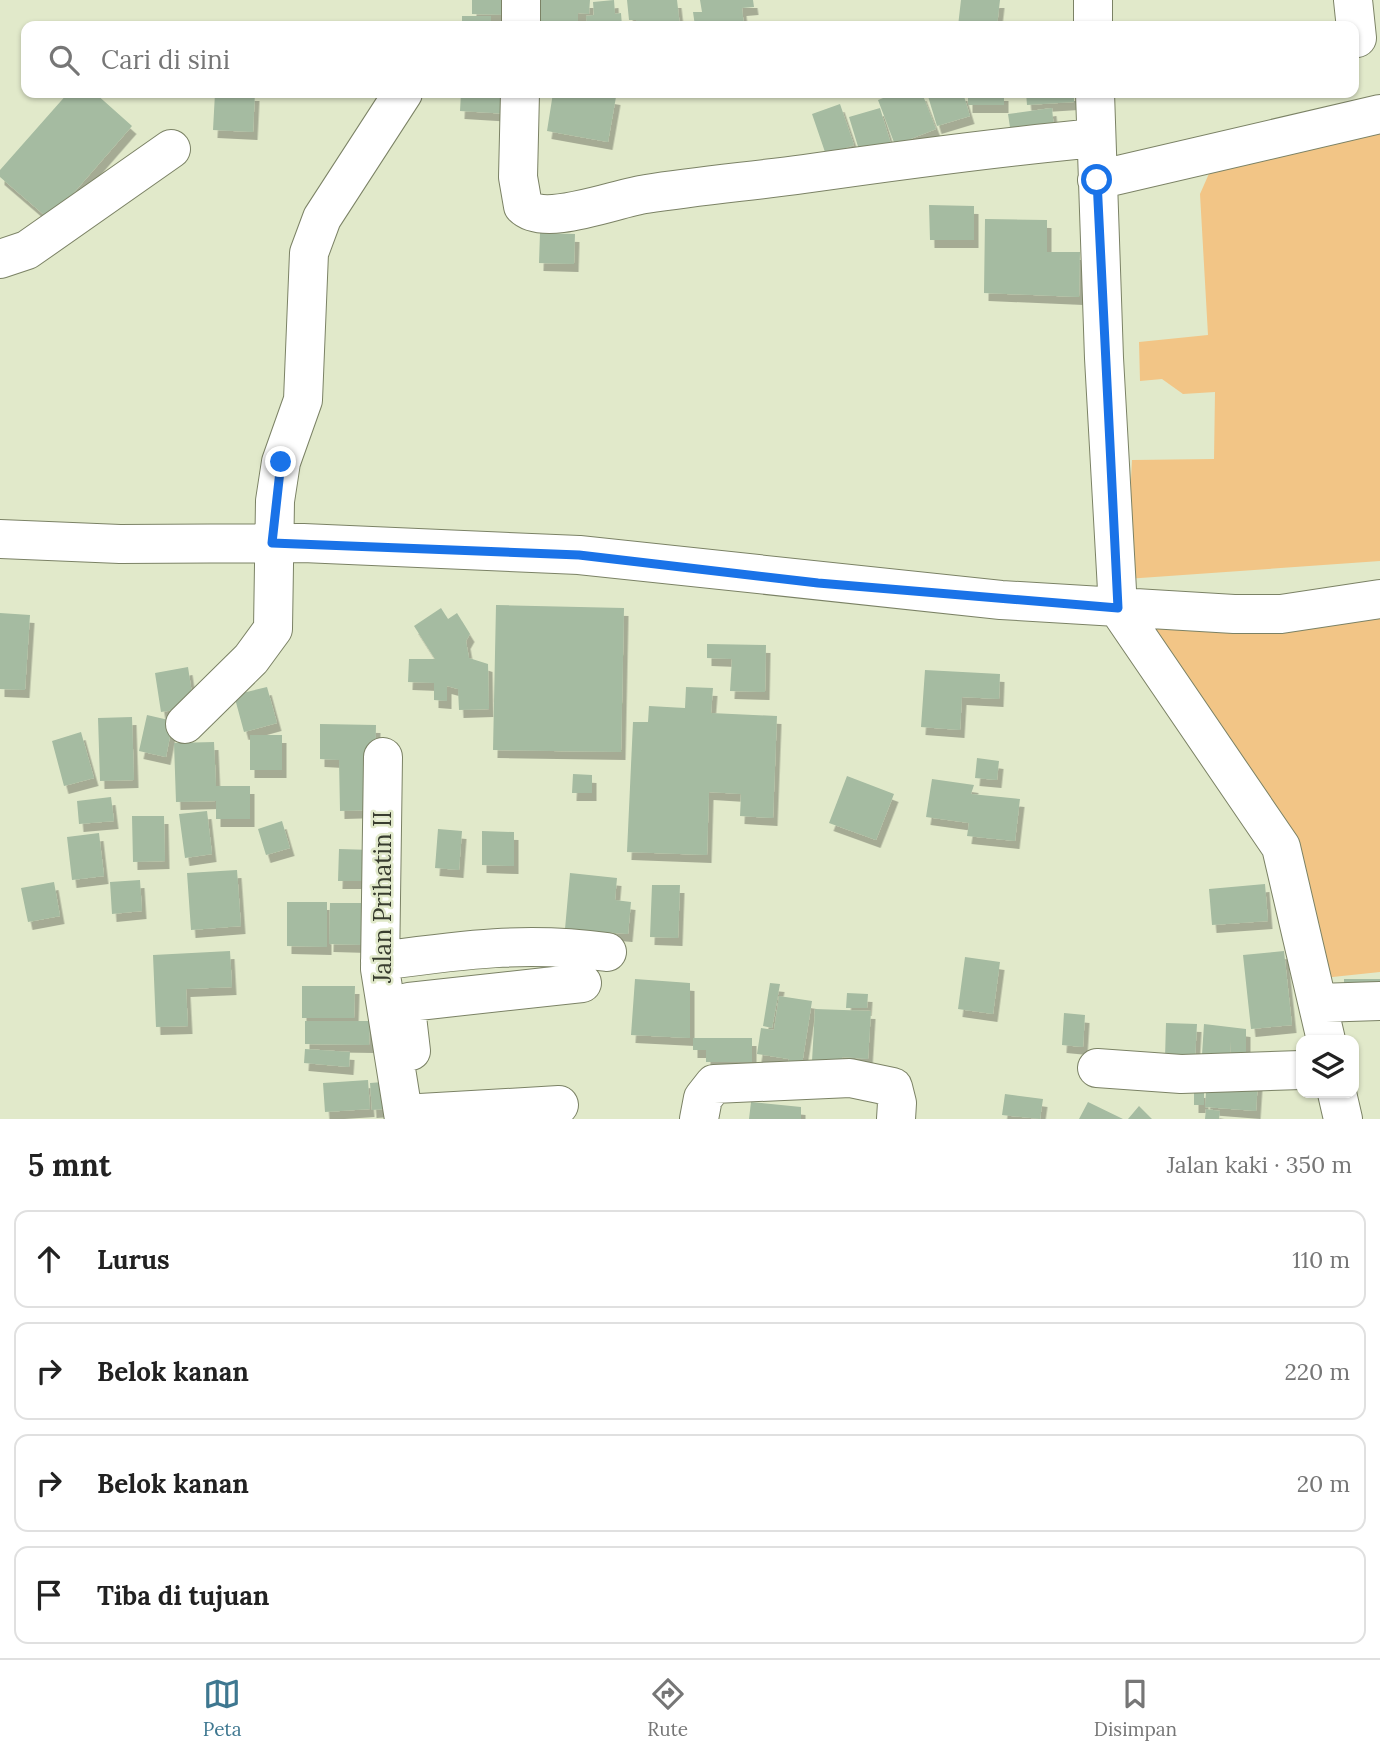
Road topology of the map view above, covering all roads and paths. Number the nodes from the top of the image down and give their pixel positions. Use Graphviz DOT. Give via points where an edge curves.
graph roads {
  1 [pos="521,0"];
  2 [pos="1093,0"];
  3 [pos="1353,0"];
  4 [pos="521,21"];
  5 [pos="1094,21"];
  6 [pos="1355,21"];
  7 [pos="400,98"];
  8 [pos="520,98"];
  9 [pos="1095,98"];
  10 [pos="1380,114"];
  11 [pos="1096,138"];
  12 [pos="171,149"];
  13 [pos="1097,180"];
  14 [pos="0,259"];
  15 [pos="0,539"];
  16 [pos="285,543"];
  17 [pos="1380,599"];
  18 [pos="1118,608"];
  19 [pos="185,724"];
  20 [pos="383,757"];
  21 [pos="607,952"];
  22 [pos="380,961"];
  23 [pos="582,983"];
  24 [pos="1380,1001"];
  25 [pos="1318,1003"];
  26 [pos="1325,1035"];
  27 [pos="1097,1068"];
  28 [pos="1296,1070"];
  29 [pos="1338,1098"];
  30 [pos="559,1105"];
  31 [pos="409,1115"];
  32 [pos="699,1119"];
  33 [pos="896,1119"];
  34 [pos="1343,1119"];
  1 -- 4 [label="street"];
  2 -- 5 [label="street"];
  3 -- 6 [label="street"];
  7 -- 16 [label="street" via="322,218 312,243 306,286 304,392 277,480"];
  8 -- 11 [label="street" via="519,190 523,206 536,214 692,187"];
  9 -- 11 [label="street"];
  10 -- 13 [label="street"];
  11 -- 13 [label="street"];
  12 -- 14 [label="street" via="27,250"];
  13 -- 18 [label="street"];
  15 -- 16 [label="street"];
  16 -- 18 [label="street" via="579,555 818,583"];
  16 -- 19 [label="street" via="273,629 251,659"];
  17 -- 18 [label="street" via="1281,614"];
  18 -- 25 [label="street" via="1281,847"];
  20 -- 22 [label="street, Jalan Prihatin II"];
  21 -- 22 [label="street" via="510,945"];
  22 -- 31 [label="street, Jalan Prihatin II" via="382,991"];
  23 -- 31 [label="street" via="409,1002"];
  24 -- 25 [label="street"];
  25 -- 26 [label="street"];
  27 -- 28 [label="street" via="1181,1074"];
  29 -- 34 [label="street"];
  30 -- 31 [label="street"];
  32 -- 33 [label="street" via="704,1098 714,1084 850,1078 893,1087"];
}
